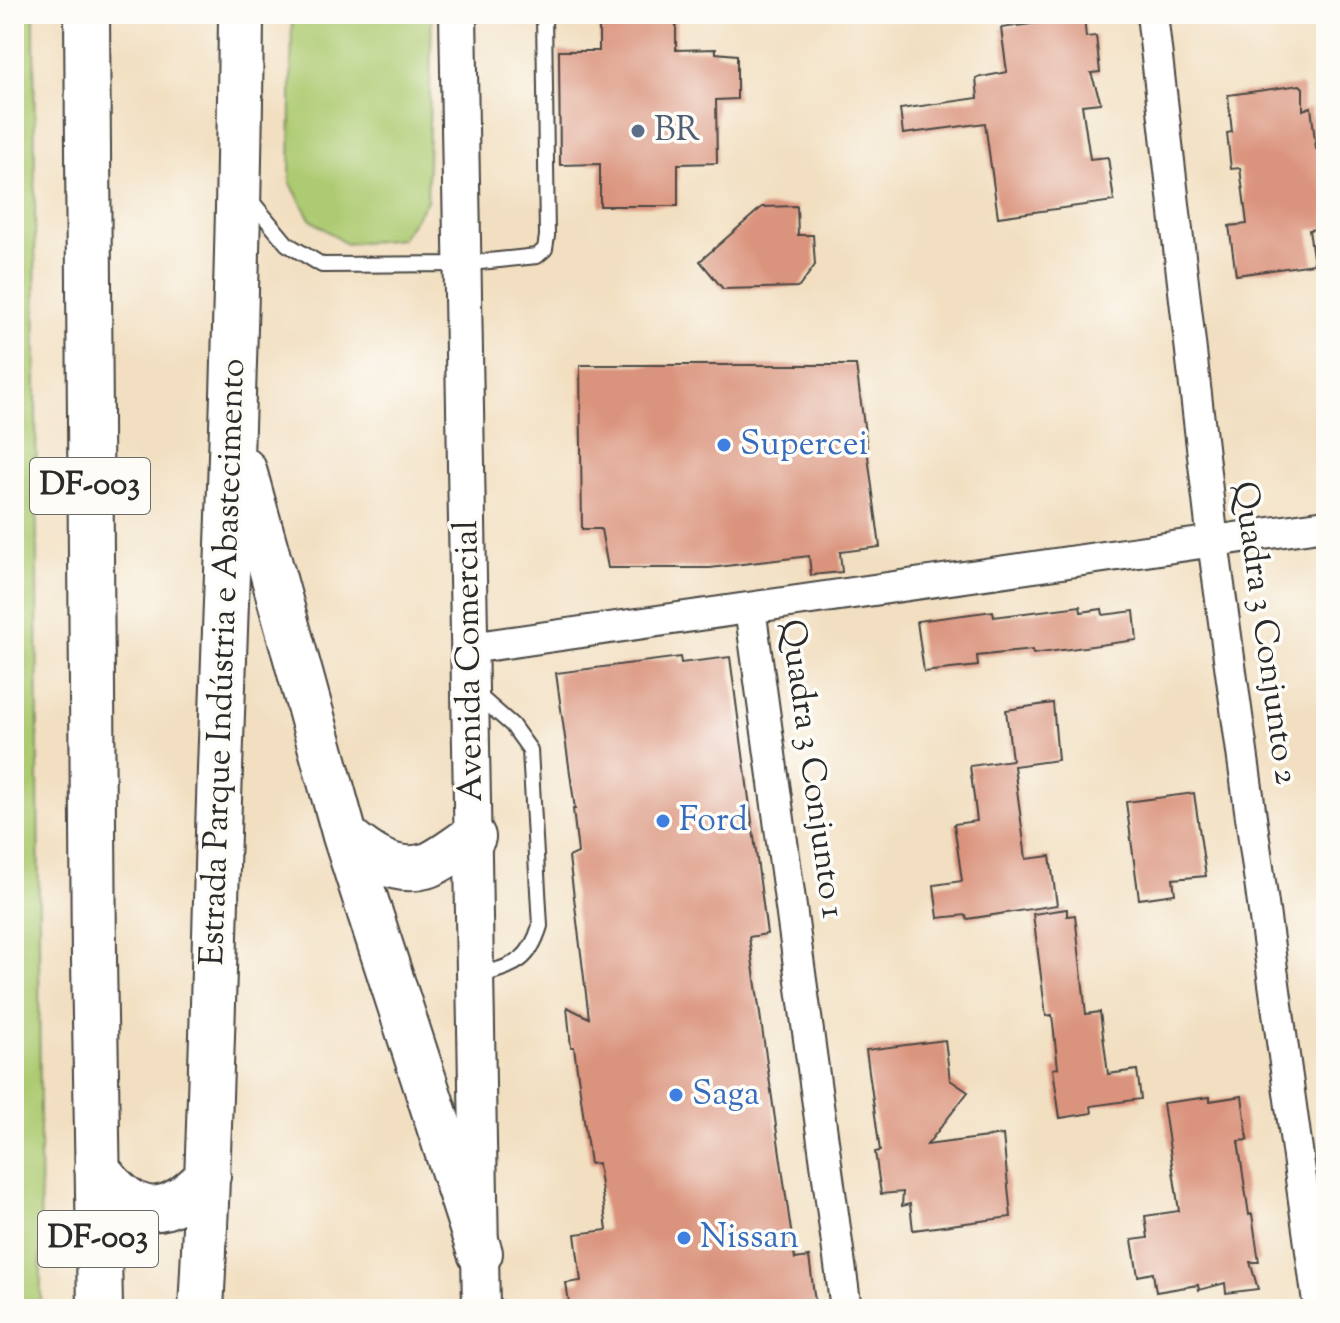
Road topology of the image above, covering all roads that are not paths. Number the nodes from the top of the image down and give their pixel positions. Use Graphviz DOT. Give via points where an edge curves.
graph roads {
  1 [pos="87,14"];
  2 [pos="241,14"];
  3 [pos="458,14"];
  4 [pos="544,14"];
  5 [pos="1152,14"];
  6 [pos="240,187"];
  7 [pos="461,264"];
  8 [pos="232,427"];
  9 [pos="1326,525"];
  10 [pos="1213,542"];
  11 [pos="750,608"];
  12 [pos="470,648"];
  13 [pos="471,690"];
  14 [pos="345,836"];
  15 [pos="473,837"];
  16 [pos="476,977"];
  17 [pos="97,1168"];
  18 [pos="208,1176"];
  19 [pos="480,1253"];
  20 [pos="100,1309"];
  21 [pos="201,1309"];
  22 [pos="481,1309"];
  23 [pos="846,1309"];
  24 [pos="1319,1309"];
  1 -- 17 [label="highway, DF-003"];
  2 -- 6 [label="highway, Estrada Parque Indústria e Abastecimento / DF-003"];
  3 -- 7 [label="street, Avenida Comercial"];
  4 -- 7 [label="lane" via="545,249 537,256"];
  5 -- 10 [label="street, Quadra 3 Conjunto 2"];
  6 -- 7 [label="lane" via="287,244 322,265"];
  6 -- 8 [label="highway, Estrada Parque Indústria e Abastecimento / DF-003"];
  7 -- 12 [label="street, Avenida Comercial"];
  8 -- 14 [label="highway"];
  8 -- 18 [label="highway, Estrada Parque Indústria e Abastecimento / DF-003"];
  9 -- 10 [label="street, Quadra 3 Conjunto 1"];
  10 -- 11 [label="street, Quadra 3 Conjunto 1"];
  10 -- 24 [label="street, Quadra 3 Conjunto 2"];
  11 -- 12 [label="street"];
  11 -- 23 [label="street, Quadra 3 Conjunto 1"];
  12 -- 13 [label="street, Avenida Comercial"];
  13 -- 15 [label="street, Avenida Comercial"];
  13 -- 16 [label="lane" via="512,725 530,750 540,926 524,958"];
  14 -- 15 [label="highway" via="369,856 394,867 425,866"];
  14 -- 19 [label="highway"];
  15 -- 16 [label="street, Avenida Comercial"];
  16 -- 19 [label="street, Avenida Comercial"];
  17 -- 18 [label="highway" via="127,1202 148,1209 189,1196"];
  17 -- 20 [label="highway, DF-003"];
  18 -- 21 [label="highway, Estrada Parque Indústria e Abastecimento / DF-003"];
  19 -- 22 [label="street, Avenida Comercial"];
}
